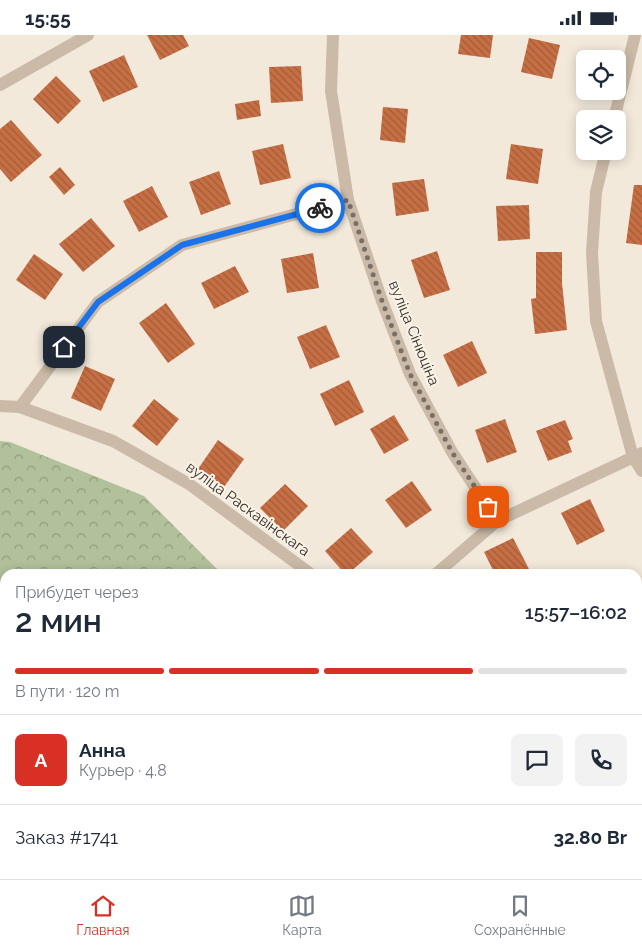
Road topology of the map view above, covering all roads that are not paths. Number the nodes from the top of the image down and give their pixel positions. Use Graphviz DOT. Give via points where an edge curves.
graph roads {
  1 [pos="88,35"];
  2 [pos="333,35"];
  3 [pos="635,35"];
  4 [pos="0,85"];
  5 [pos="616,110"];
  6 [pos="604,160"];
  7 [pos="348,200"];
  8 [pos="0,406"];
  9 [pos="20,407"];
  10 [pos="637,455"];
  11 [pos="642,471"];
  12 [pos="497,521"];
  13 [pos="304,569"];
  14 [pos="442,569"];
  1 -- 4 [label="street"];
  2 -- 7 [label="street, вуліца Сінюціна" via="331,91"];
  3 -- 5 [label="street"];
  6 -- 10 [label="street" via="596,192 593,244 596,321"];
  7 -- 9 [label="street" via="182,245 98,302"];
  7 -- 12 [label="street, вуліца Сінюціна" via="410,374 452,452"];
  8 -- 9 [label="street, вуліца Раскавінскага"];
  9 -- 13 [label="street, вуліца Раскавінскага" via="113,441 189,484"];
  10 -- 11 [label="street"];
  10 -- 12 [label="street"];
  12 -- 14 [label="street"];
}
